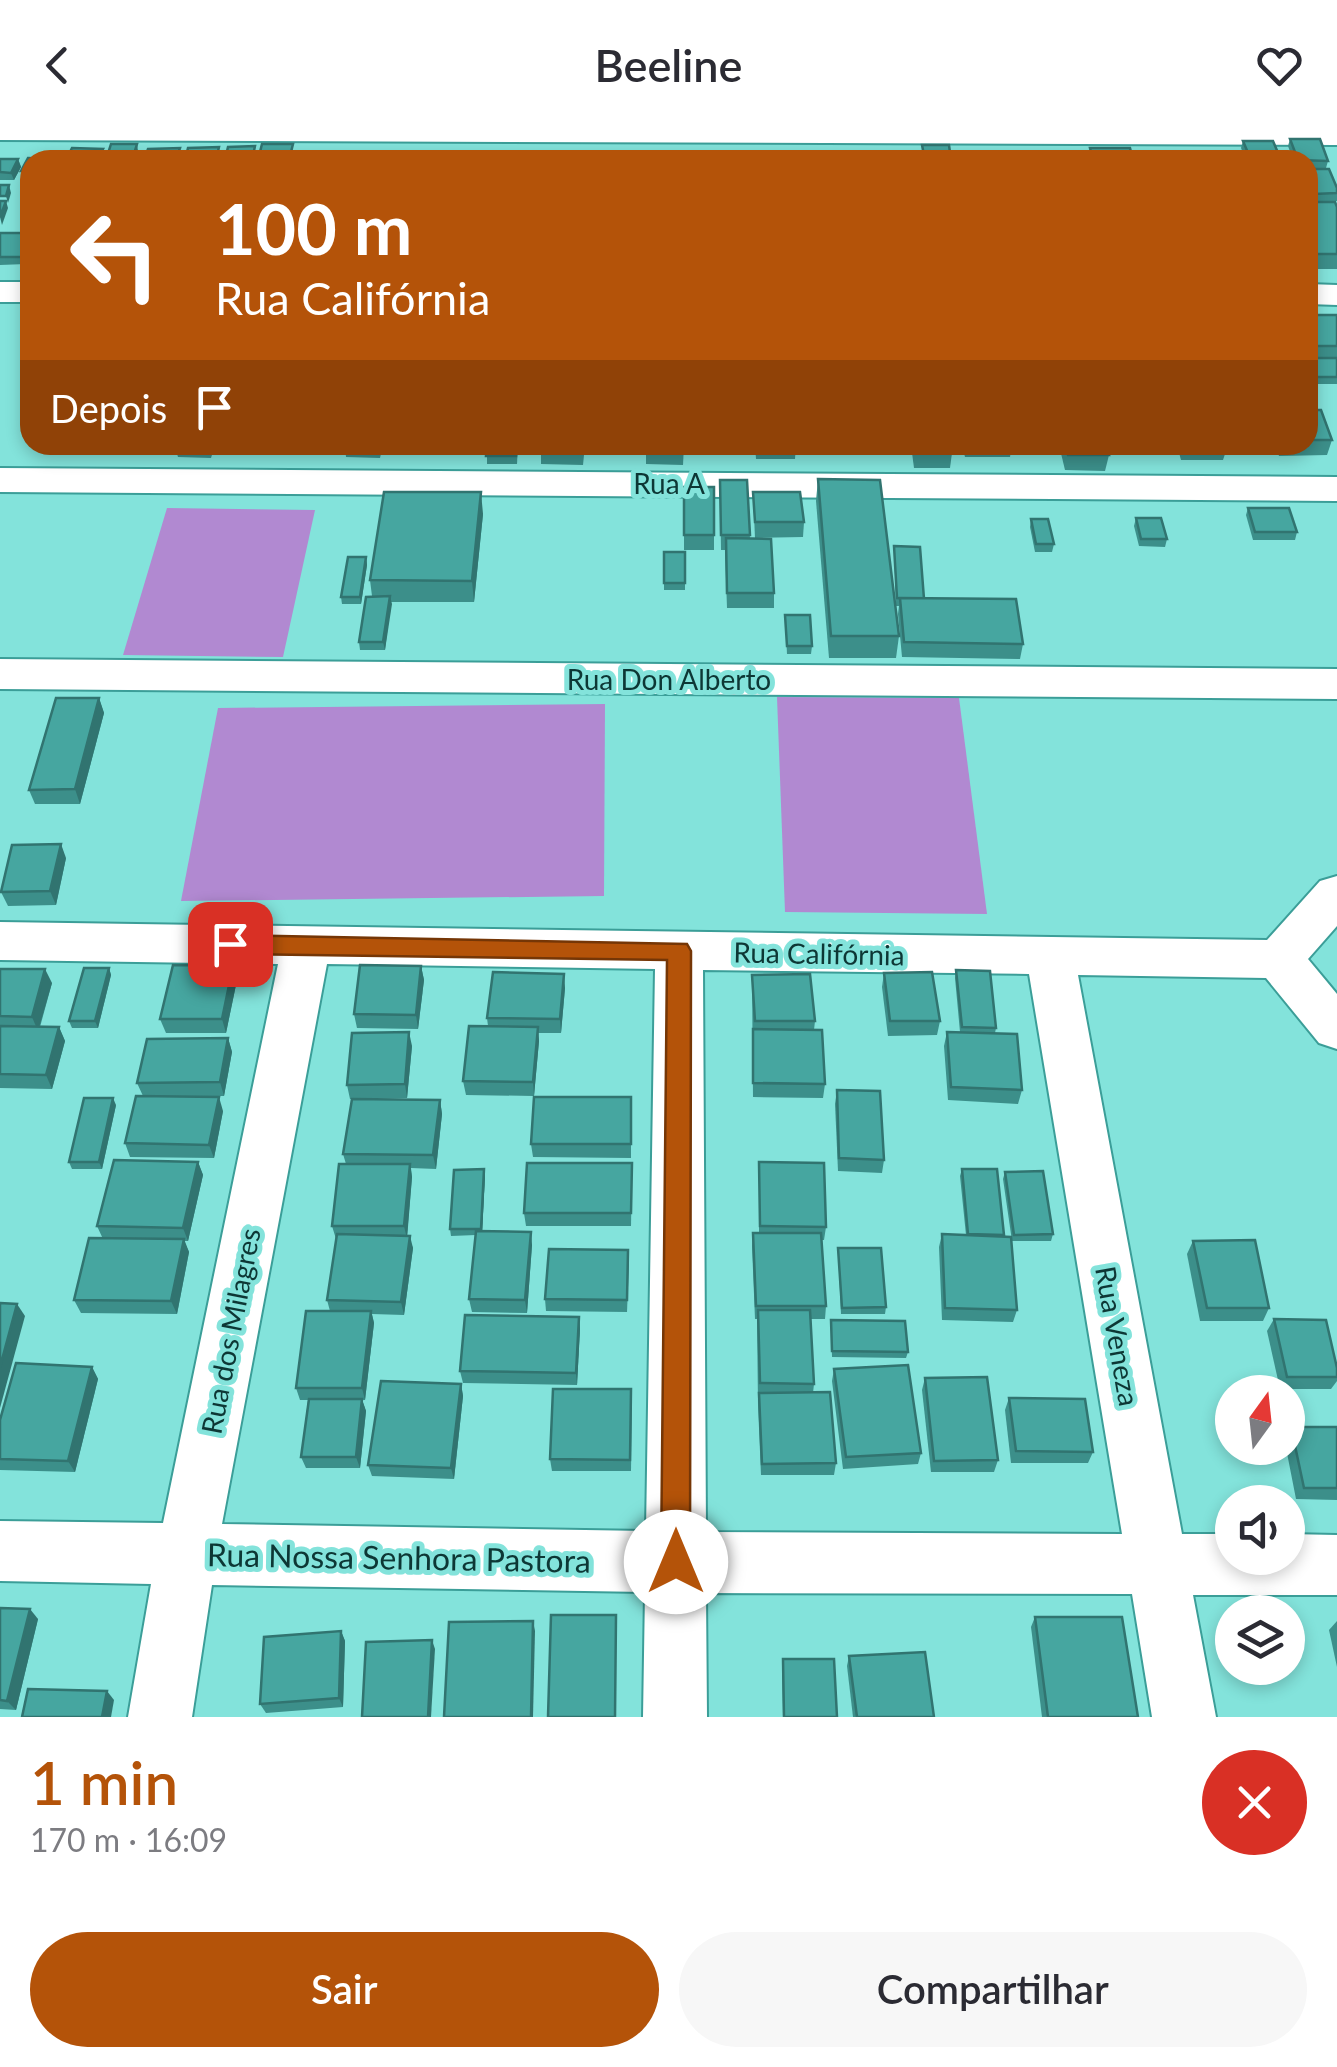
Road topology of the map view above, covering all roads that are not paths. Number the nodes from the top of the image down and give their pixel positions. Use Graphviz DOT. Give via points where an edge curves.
graph roads {
  1 [pos="0,131"];
  2 [pos="1337,136"];
  3 [pos="366,141"];
  4 [pos="1059,141"];
  5 [pos="298,462"];
  6 [pos="0,480"];
  7 [pos="1337,488"];
  8 [pos="2,680"];
  9 [pos="1337,684"];
  10 [pos="1337,894"];
  11 [pos="0,941"];
  12 [pos="306,946"];
  13 [pos="679,951"];
  14 [pos="1050,956"];
  15 [pos="1279,959"];
  16 [pos="1337,1028"];
  17 [pos="0,1551"];
  18 [pos="187,1552"];
  19 [pos="676,1562"];
  20 [pos="1337,1565"];
  21 [pos="1160,1567"];
  22 [pos="160,1717"];
  23 [pos="675,1717"];
  24 [pos="1184,1717"];
  1 -- 3 [label="street"];
  2 -- 4 [label="street"];
  3 -- 4 [label="street"];
  5 -- 6 [label="street, Rua A"];
  5 -- 7 [label="street, Rua A" via="1155,473"];
  8 -- 9 [label="street, Rua Don Alberto"];
  10 -- 15 [label="street"];
  11 -- 12 [label="street, Rua Califórnia"];
  12 -- 13 [label="street, Rua Califórnia"];
  12 -- 18 [label="street, Rua dos Milagres"];
  13 -- 14 [label="street, Rua Califórnia"];
  13 -- 19 [label="street"];
  14 -- 15 [label="street, Rua Califórnia"];
  14 -- 21 [label="street, Rua Veneza"];
  15 -- 16 [label="street"];
  17 -- 18 [label="street, Rua Nossa Senhora Pastora"];
  18 -- 19 [label="street, Rua Nossa Senhora Pastora"];
  18 -- 22 [label="street, Rua dos Milagres"];
  19 -- 21 [label="street, Rua Nossa Senhora Pastora"];
  19 -- 23 [label="street"];
  20 -- 21 [label="street, Rua Nossa Senhora Pastora"];
  21 -- 24 [label="street, Rua Veneza"];
}
